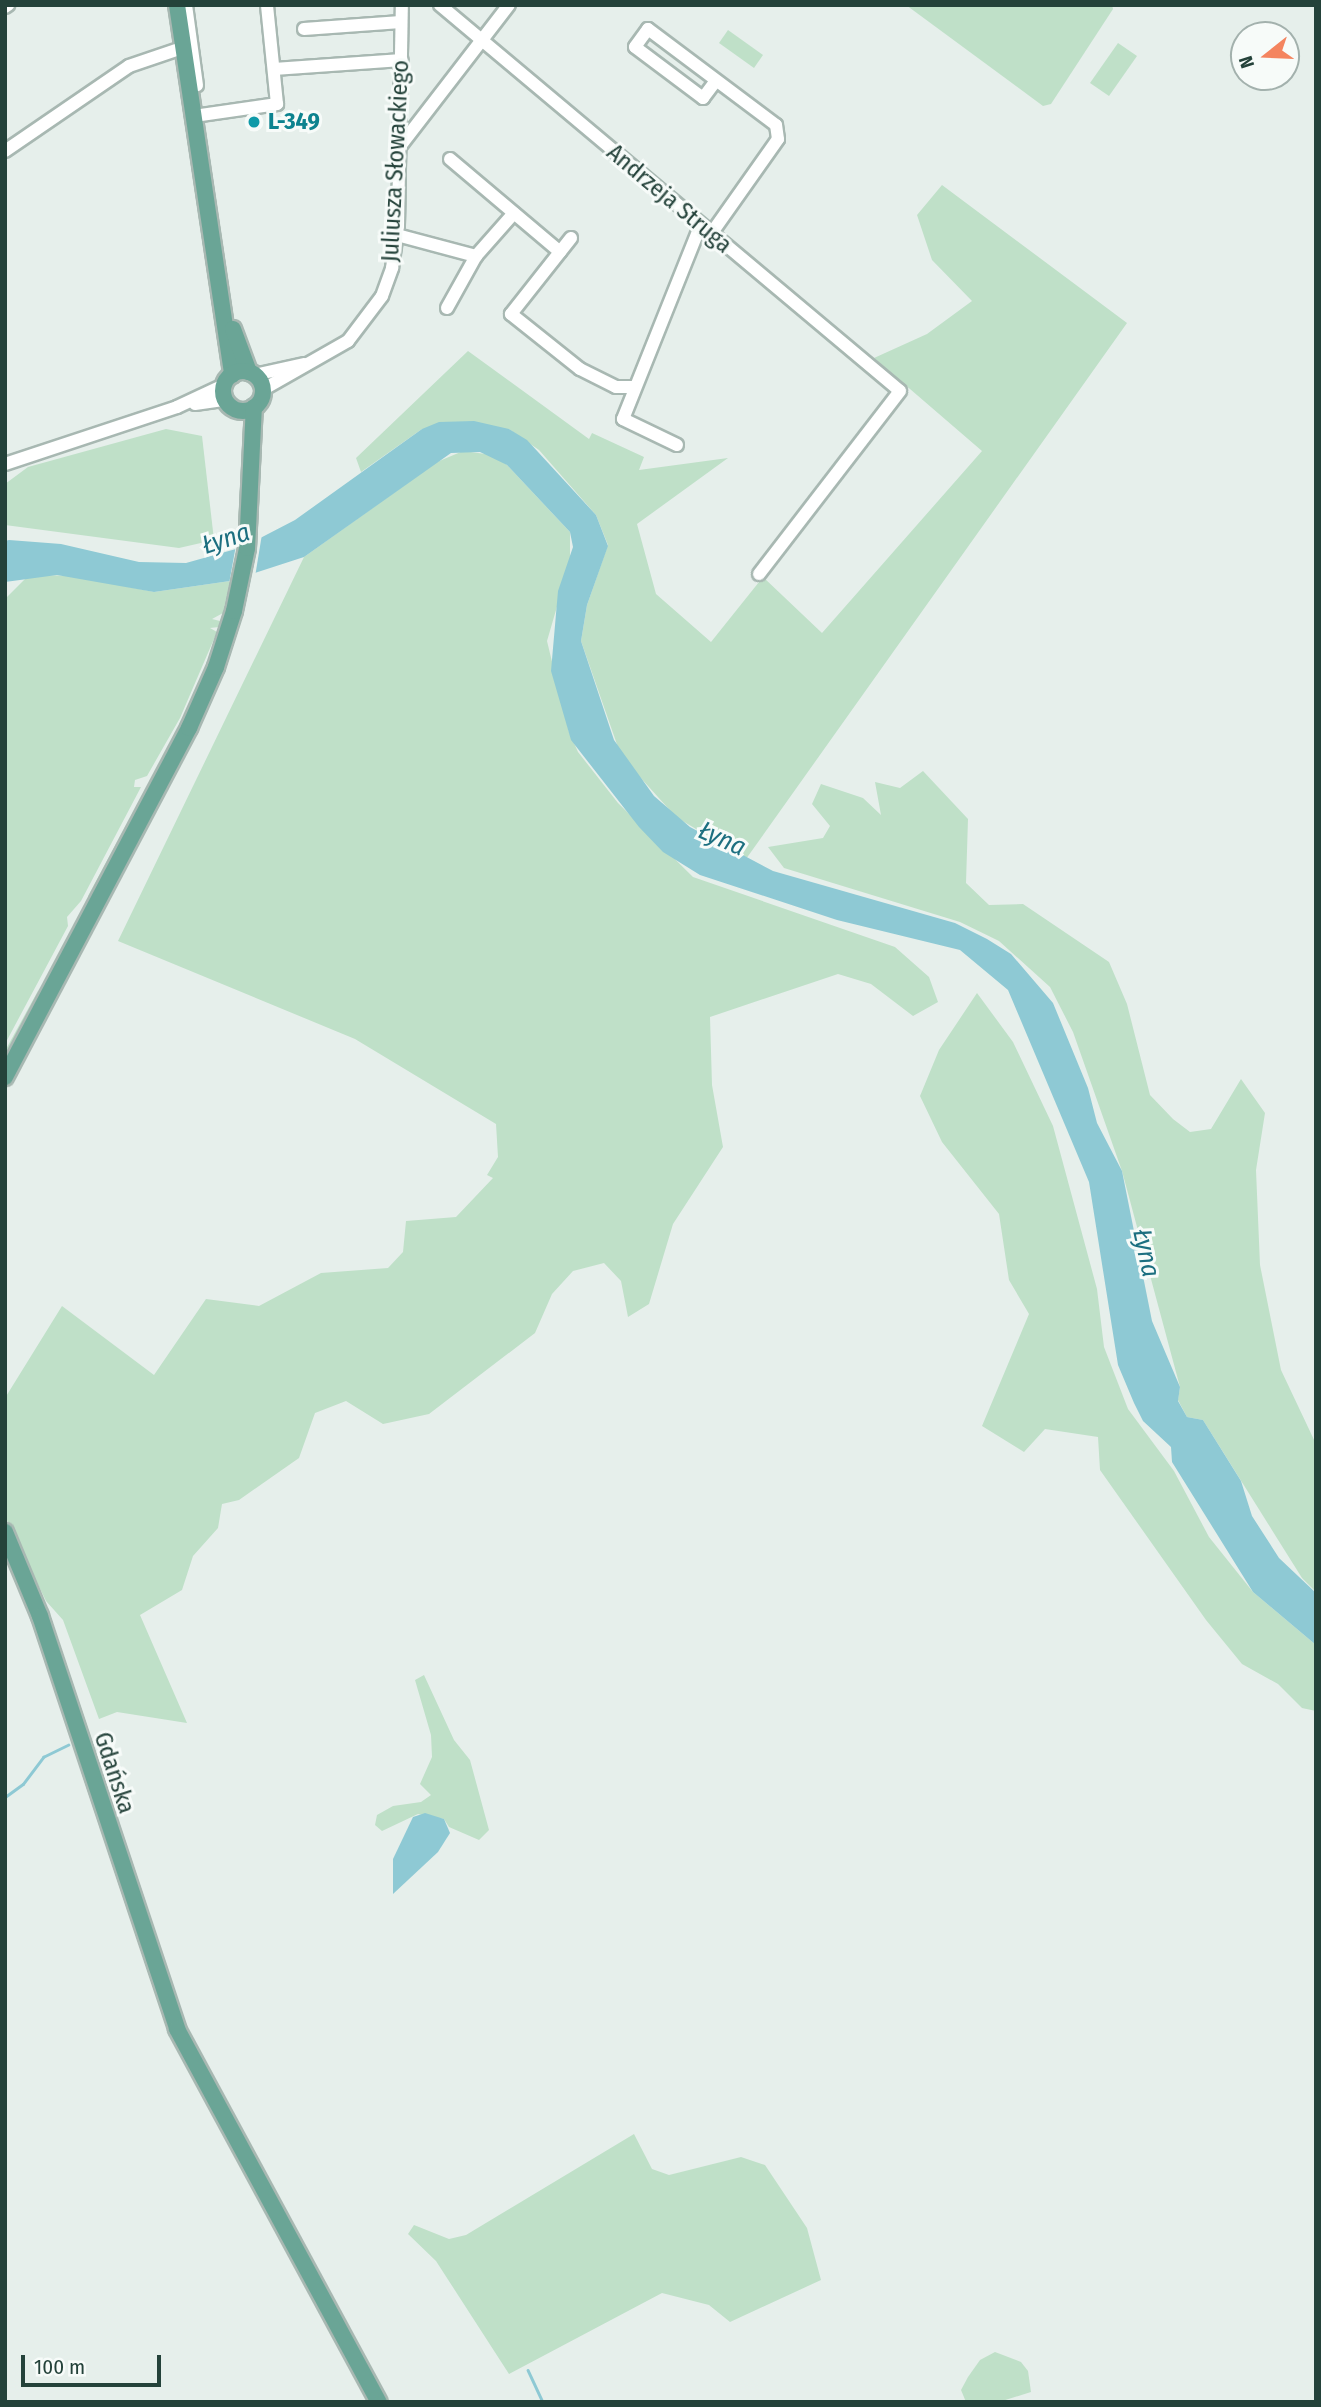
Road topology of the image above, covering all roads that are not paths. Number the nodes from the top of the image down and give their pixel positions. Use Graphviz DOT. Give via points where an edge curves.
graph roads {
  1 [pos="177,5"];
  2 [pos="186,5"];
  3 [pos="267,5"];
  4 [pos="402,5"];
  5 [pos="440,5"];
  6 [pos="509,5"];
  7 [pos="401,22"];
  8 [pos="304,29"];
  9 [pos="483,41"];
  10 [pos="182,48"];
  11 [pos="402,60"];
  12 [pos="274,69"];
  13 [pos="716,81"];
  14 [pos="201,115"];
  15 [pos="401,145"];
  16 [pos="5,151"];
  17 [pos="450,159"];
  18 [pos="514,213"];
  19 [pos="213,229"];
  20 [pos="706,230"];
  21 [pos="397,235"];
  22 [pos="571,238"];
  23 [pos="560,252"];
  24 [pos="476,256"];
  25 [pos="223,308"];
  26 [pos="447,308"];
  27 [pos="255,379"];
  28 [pos="227,387"];
  29 [pos="635,387"];
  30 [pos="247,409"];
  31 [pos="677,445"];
  32 [pos="5,464"];
  33 [pos="760,574"];
  34 [pos="5,1077"];
  35 [pos="5,1532"];
  36 [pos="379,2402"];
  1 -- 10 [label="main road"];
  2 -- 14 [label="street"];
  3 -- 12 [label="street"];
  4 -- 7 [label="street, Juliusza Słowackiego"];
  5 -- 9 [label="street, Andrzeja Struga"];
  6 -- 9 [label="street"];
  7 -- 8 [label="street"];
  7 -- 11 [label="street, Juliusza Słowackiego"];
  9 -- 15 [label="street"];
  9 -- 20 [label="street, Andrzeja Struga"];
  10 -- 16 [label="street" via="129,66"];
  10 -- 19 [label="main road"];
  11 -- 12 [label="street"];
  11 -- 15 [label="street, Juliusza Słowackiego"];
  12 -- 14 [label="street" via="275,105"];
  13 -- 13 [label="street" via="703,98 635,47 648,29"];
  13 -- 20 [label="street" via="776,125 779,137"];
  14 -- 19 [label="street"];
  15 -- 21 [label="street, Juliusza Słowackiego"];
  17 -- 18 [label="street"];
  18 -- 23 [label="street"];
  18 -- 24 [label="street"];
  19 -- 25 [label="main road"];
  20 -- 29 [label="street"];
  20 -- 33 [label="street, Andrzeja Struga" via="900,391"];
  21 -- 24 [label="street"];
  21 -- 27 [label="street, Juliusza Słowackiego" via="382,296 348,341 307,364"];
  22 -- 23 [label="street"];
  23 -- 29 [label="street" via="511,314 580,369 615,387"];
  24 -- 26 [label="street"];
  25 -- 27 [label="main road"];
  25 -- 28 [label="main road"];
  27 -- 28 [label="main road"];
  27 -- 30 [label="main road"];
  28 -- 30 [label="main road"];
  28 -- 32 [label="street"];
  29 -- 31 [label="street" via="623,419"];
  30 -- 34 [label="main road" via="252,461 247,548 234,611 189,728"];
  35 -- 36 [label="main road, Gdańska" via="40,1616 177,2029"];
}
